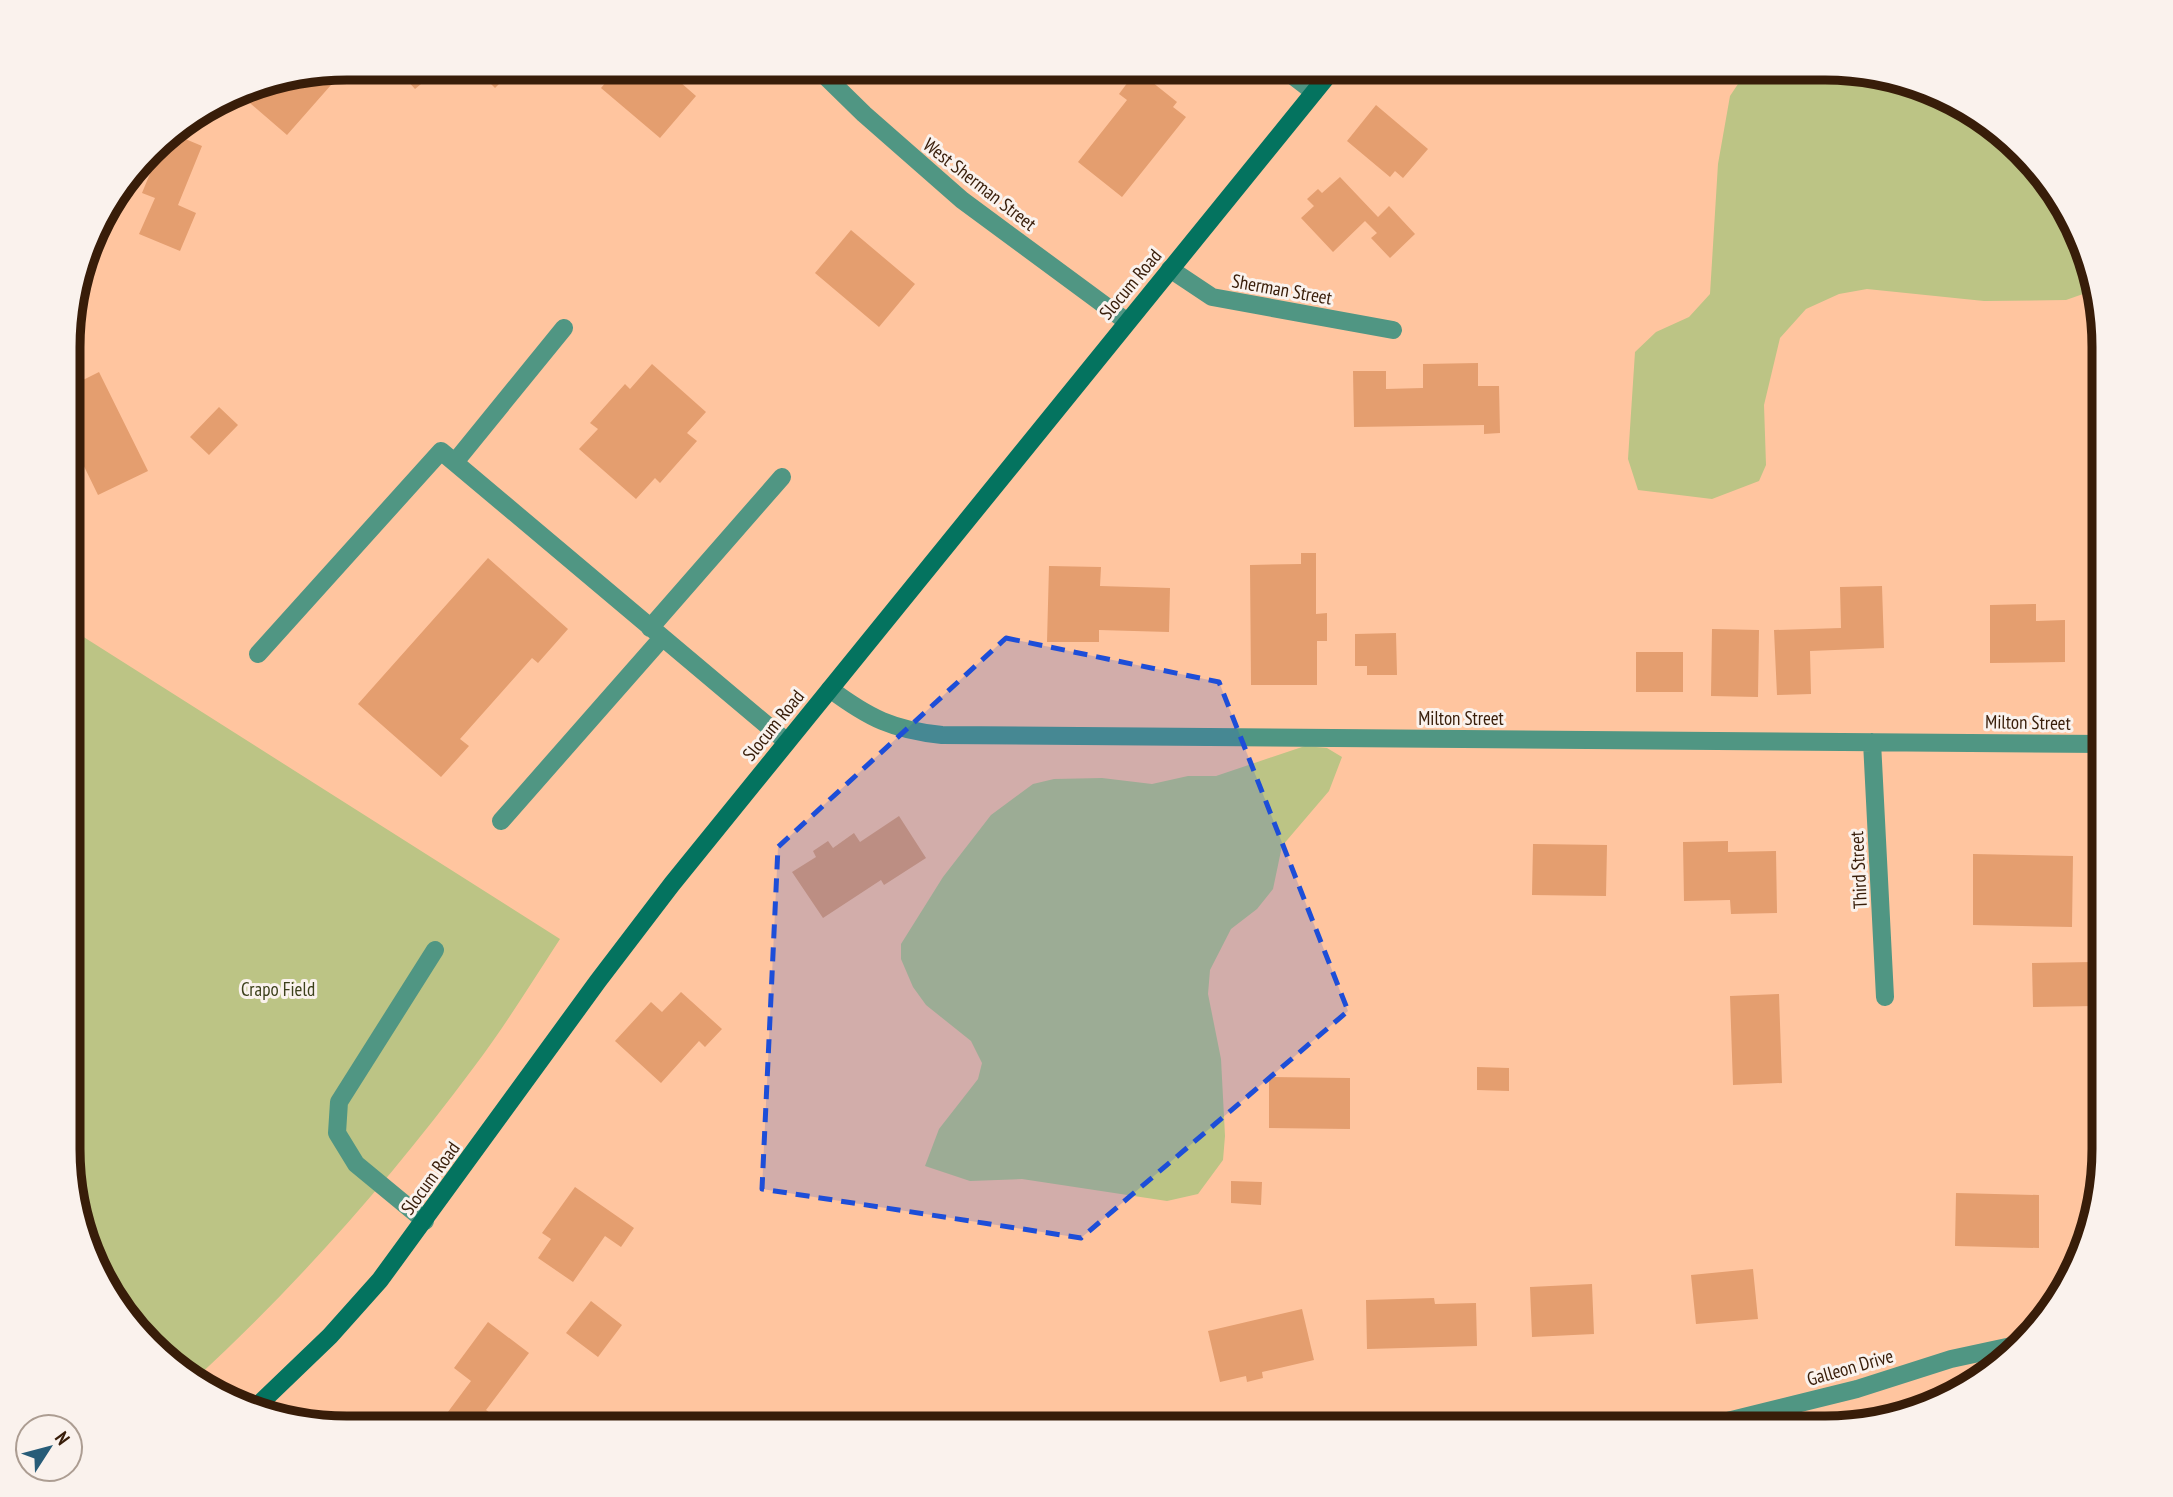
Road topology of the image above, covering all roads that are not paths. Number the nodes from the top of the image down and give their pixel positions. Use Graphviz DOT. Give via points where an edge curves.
graph roads {
  1 [pos="830,80"];
  2 [pos="1298,80"];
  3 [pos="1324,80"];
  4 [pos="1314,92"];
  5 [pos="1170,269"];
  6 [pos="1126,321"];
  7 [pos="565,328"];
  8 [pos="1393,330"];
  9 [pos="455,462"];
  10 [pos="782,477"];
  11 [pos="656,633"];
  12 [pos="258,654"];
  13 [pos="830,689"];
  14 [pos="787,741"];
  15 [pos="1872,742"];
  16 [pos="2092,744"];
  17 [pos="501,821"];
  18 [pos="435,950"];
  19 [pos="1885,997"];
  20 [pos="425,1221"];
  21 [pos="2004,1348"];
  22 [pos="261,1402"];
  23 [pos="1748,1416"];
  1 -- 6 [label="street, West Sherman Street" via="962,200"];
  2 -- 4 [label="street"];
  3 -- 4 [label="main road, Slocum Road"];
  4 -- 5 [label="main road, Slocum Road"];
  5 -- 6 [label="main road, Slocum Road"];
  5 -- 8 [label="street, Sherman Street" via="1212,297"];
  6 -- 13 [label="main road, Slocum Road"];
  7 -- 9 [label="street"];
  9 -- 11 [label="street"];
  9 -- 12 [label="street" via="441,451"];
  10 -- 11 [label="street"];
  11 -- 14 [label="street"];
  11 -- 17 [label="street"];
  13 -- 14 [label="main road, Slocum Road"];
  13 -- 15 [label="street, Milton Street" via="889,724 942,735"];
  14 -- 20 [label="main road, Slocum Road" via="598,981"];
  15 -- 16 [label="street, Milton Street"];
  15 -- 19 [label="street, Third Street"];
  18 -- 20 [label="street" via="339,1102 337,1133 356,1164"];
  20 -- 22 [label="main road, Slocum Road" via="338,1327"];
  21 -- 23 [label="street, Galleon Drive"];
}
